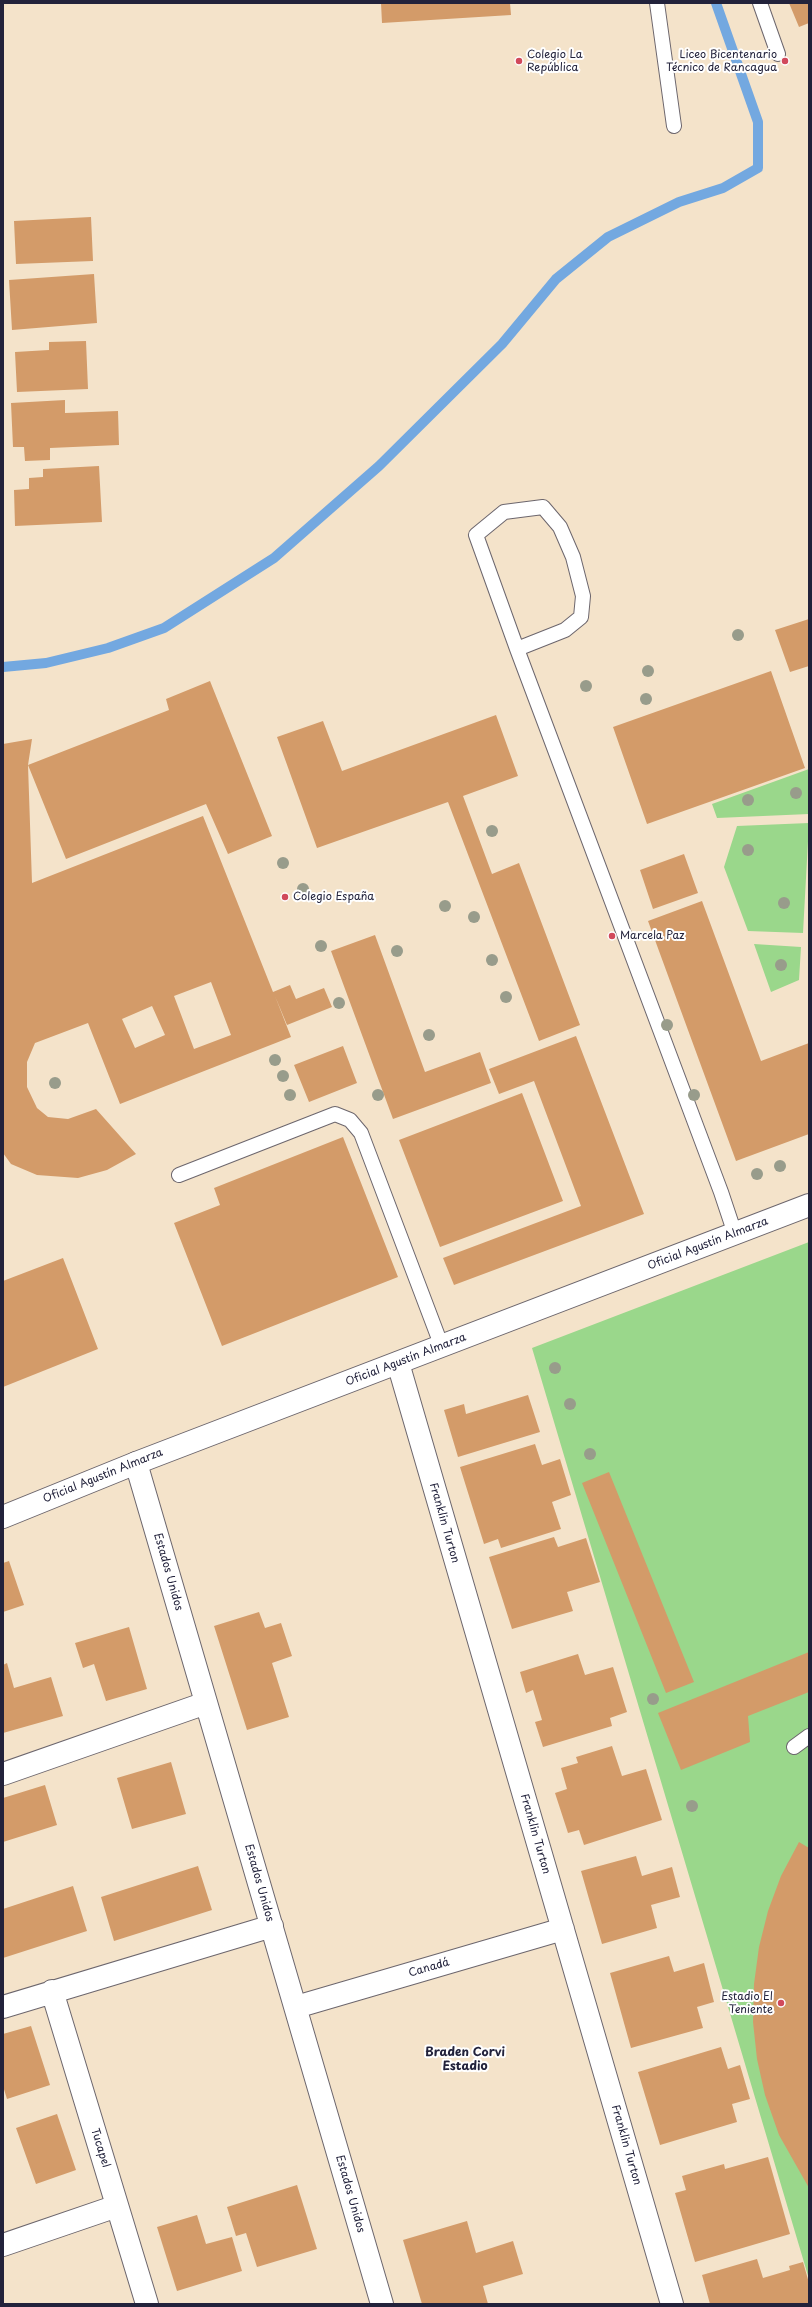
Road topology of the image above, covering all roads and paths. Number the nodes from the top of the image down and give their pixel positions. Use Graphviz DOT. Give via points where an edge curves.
graph roads {
  1 [pos="657,3"];
  2 [pos="760,3"];
  3 [pos="778,54"];
  4 [pos="674,126"];
  5 [pos="517,649"];
  6 [pos="179,1175"];
  7 [pos="809,1205"];
  8 [pos="736,1234"];
  9 [pos="442,1347"];
  10 [pos="398,1364"];
  11 [pos="136,1463"];
  12 [pos="3,1517"];
  13 [pos="206,1703"];
  14 [pos="809,1736"];
  15 [pos="794,1747"];
  16 [pos="3,1774"];
  17 [pos="272,1926"];
  18 [pos="563,1929"];
  19 [pos="52,1991"];
  20 [pos="3,2007"];
  21 [pos="296,2007"];
  22 [pos="117,2206"];
  23 [pos="3,2245"];
  24 [pos="147,2304"];
  25 [pos="382,2304"];
  26 [pos="672,2304"];
  1 -- 4 [label="lane"];
  2 -- 3 [label="lane"];
  5 -- 5 [label="lane" via="565,630 581,617 583,596 573,557 560,527 543,508 504,512 476,535"];
  5 -- 8 [label="lane"];
  6 -- 9 [label="lane" via="335,1114 350,1120 361,1133"];
  7 -- 8 [label="street, Oficial Agustín Almarza"];
  8 -- 9 [label="street, Oficial Agustín Almarza"];
  9 -- 10 [label="street, Oficial Agustín Almarza"];
  10 -- 11 [label="street, Oficial Agustín Almarza"];
  10 -- 18 [label="street, Franklin Turton"];
  11 -- 12 [label="street, Oficial Agustín Almarza"];
  11 -- 13 [label="street, Estados Unidos"];
  13 -- 16 [label="street"];
  13 -- 17 [label="street, Estados Unidos"];
  14 -- 15 [label="lane"];
  17 -- 19 [label="street"];
  17 -- 21 [label="street, Estados Unidos"];
  18 -- 21 [label="street, Canadá"];
  18 -- 26 [label="street, Franklin Turton"];
  19 -- 20 [label="street"];
  19 -- 22 [label="street, Tucapel"];
  21 -- 25 [label="street, Estados Unidos"];
  22 -- 23 [label="street"];
  22 -- 24 [label="street, Tucapel"];
}
